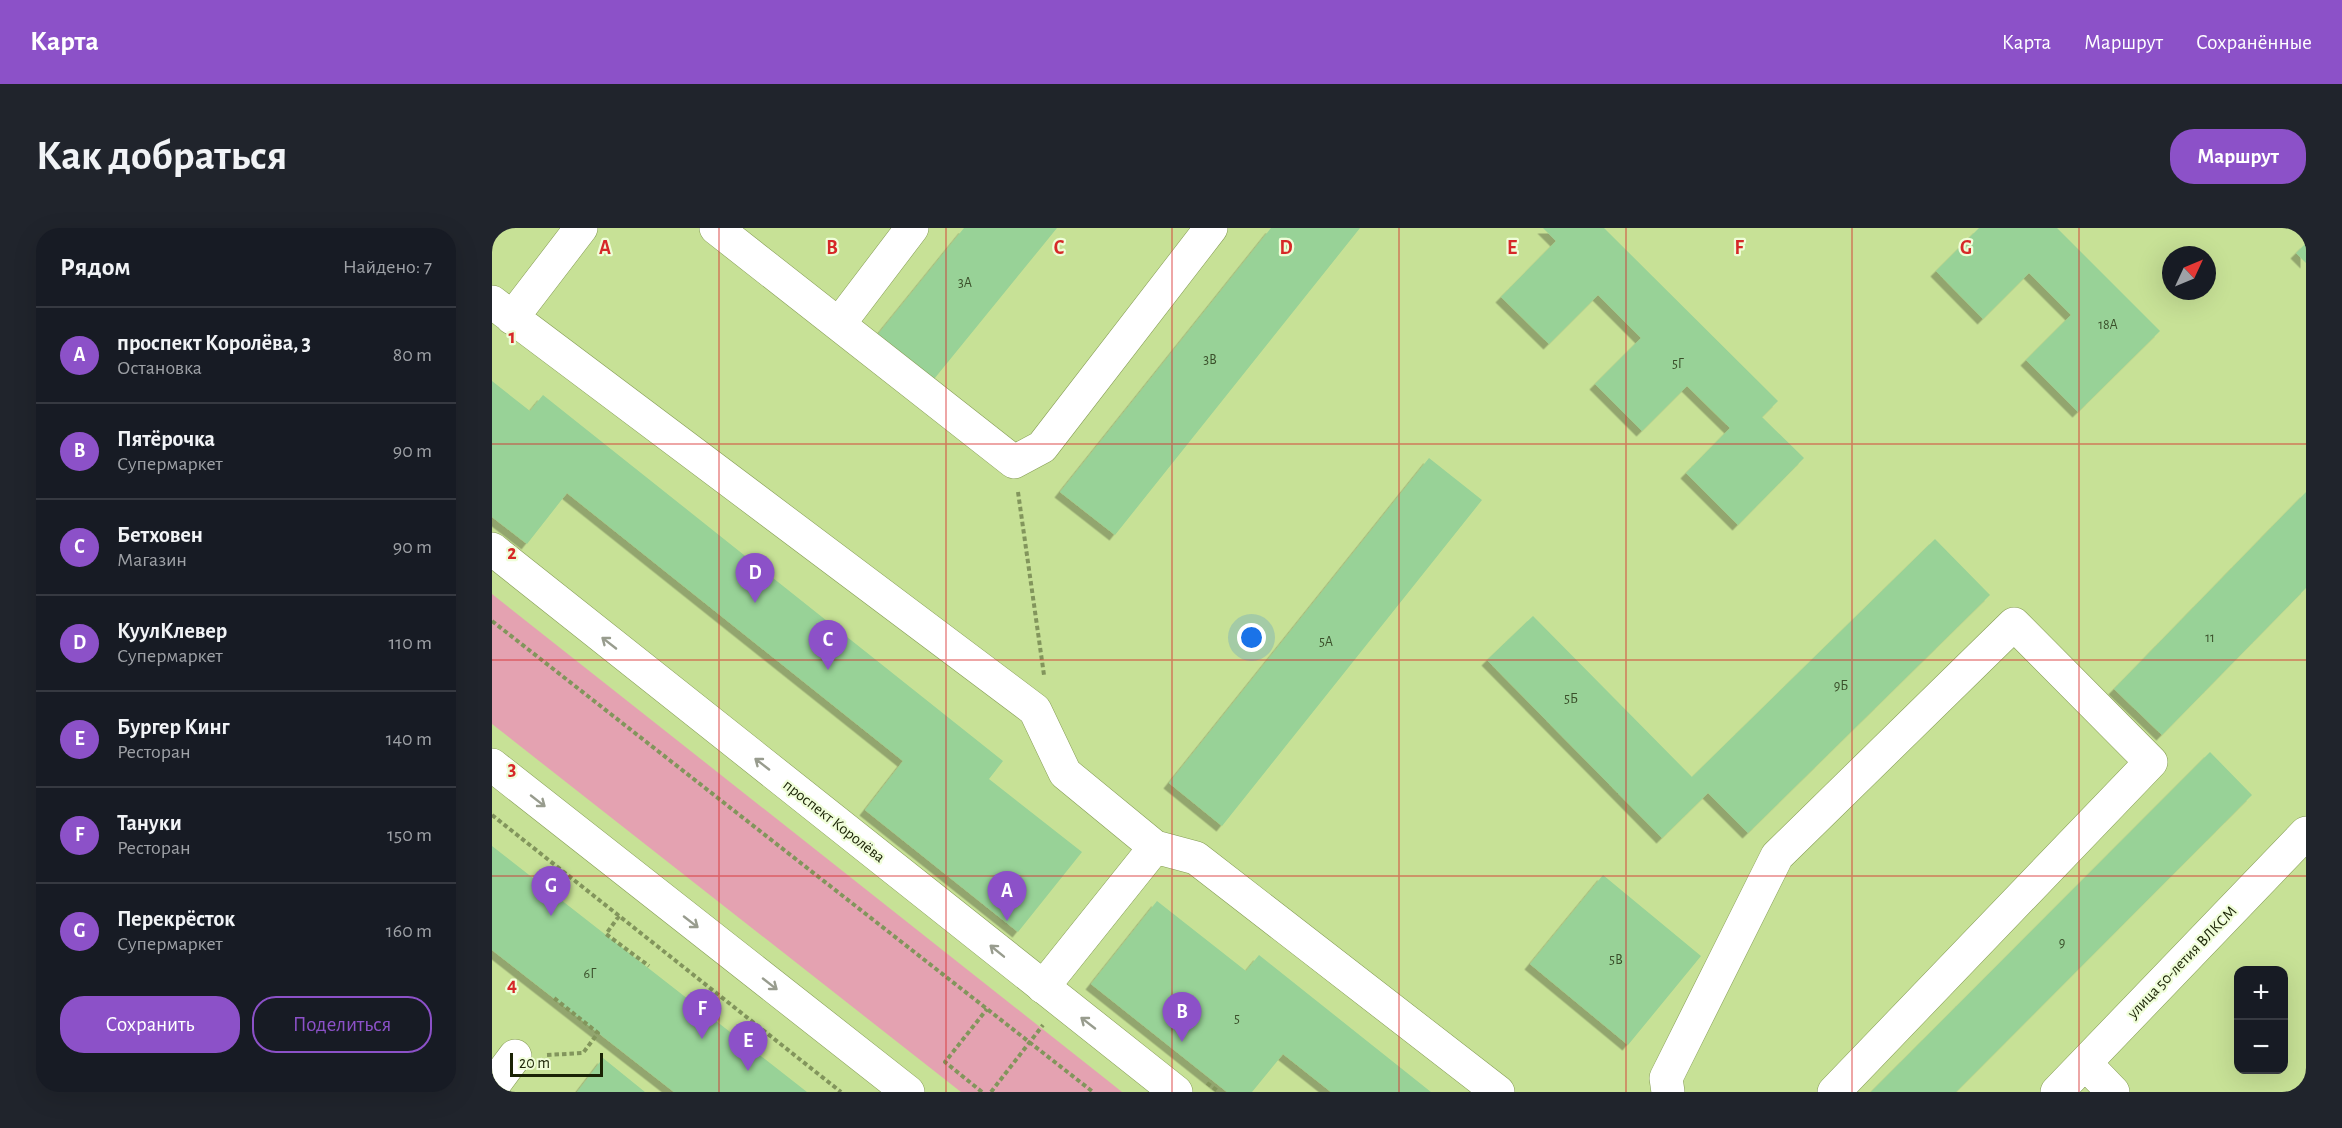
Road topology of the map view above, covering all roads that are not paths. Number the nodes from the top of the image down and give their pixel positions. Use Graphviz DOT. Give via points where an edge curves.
graph roads {
  1 [pos="581,228"];
  2 [pos="716,228"];
  3 [pos="912,228"];
  4 [pos="1211,228"];
  5 [pos="502,310"];
  6 [pos="839,324"];
  7 [pos="492,549"];
  8 [pos="492,765"];
  9 [pos="2306,833"];
  10 [pos="1155,847"];
  11 [pos="1052,995"];
  12 [pos="515,1056"];
  13 [pos="2085,1063"];
  14 [pos="492,1086"];
  15 [pos="908,1092"];
  16 [pos="1176,1092"];
  17 [pos="1498,1092"];
  18 [pos="1668,1092"];
  19 [pos="1834,1092"];
  20 [pos="2057,1092"];
  21 [pos="2113,1092"];
  1 -- 5 [label="main road"];
  2 -- 6 [label="main road"];
  3 -- 6 [label="main road"];
  4 -- 6 [label="main road" via="1042,447 1014,462"];
  5 -- 10 [label="main road" via="1035,710 1065,773"];
  11 -- 7 [label="main road, проспект Королёва, one-way"];
  8 -- 15 [label="main road, one-way"];
  9 -- 13 [label="main road, улица 50-летия ВЛКСМ"];
  10 -- 11 [label="main road"];
  10 -- 17 [label="main road" via="1196,858"];
  16 -- 11 [label="main road, проспект Королёва, one-way"];
  12 -- 14 [label="main road"];
  13 -- 20 [label="main road, улица 50-летия ВЛКСМ"];
  13 -- 21 [label="main road"];
  18 -- 19 [label="main road" via="1666,1078 1777,856 2014,624 2151,762"];
}
